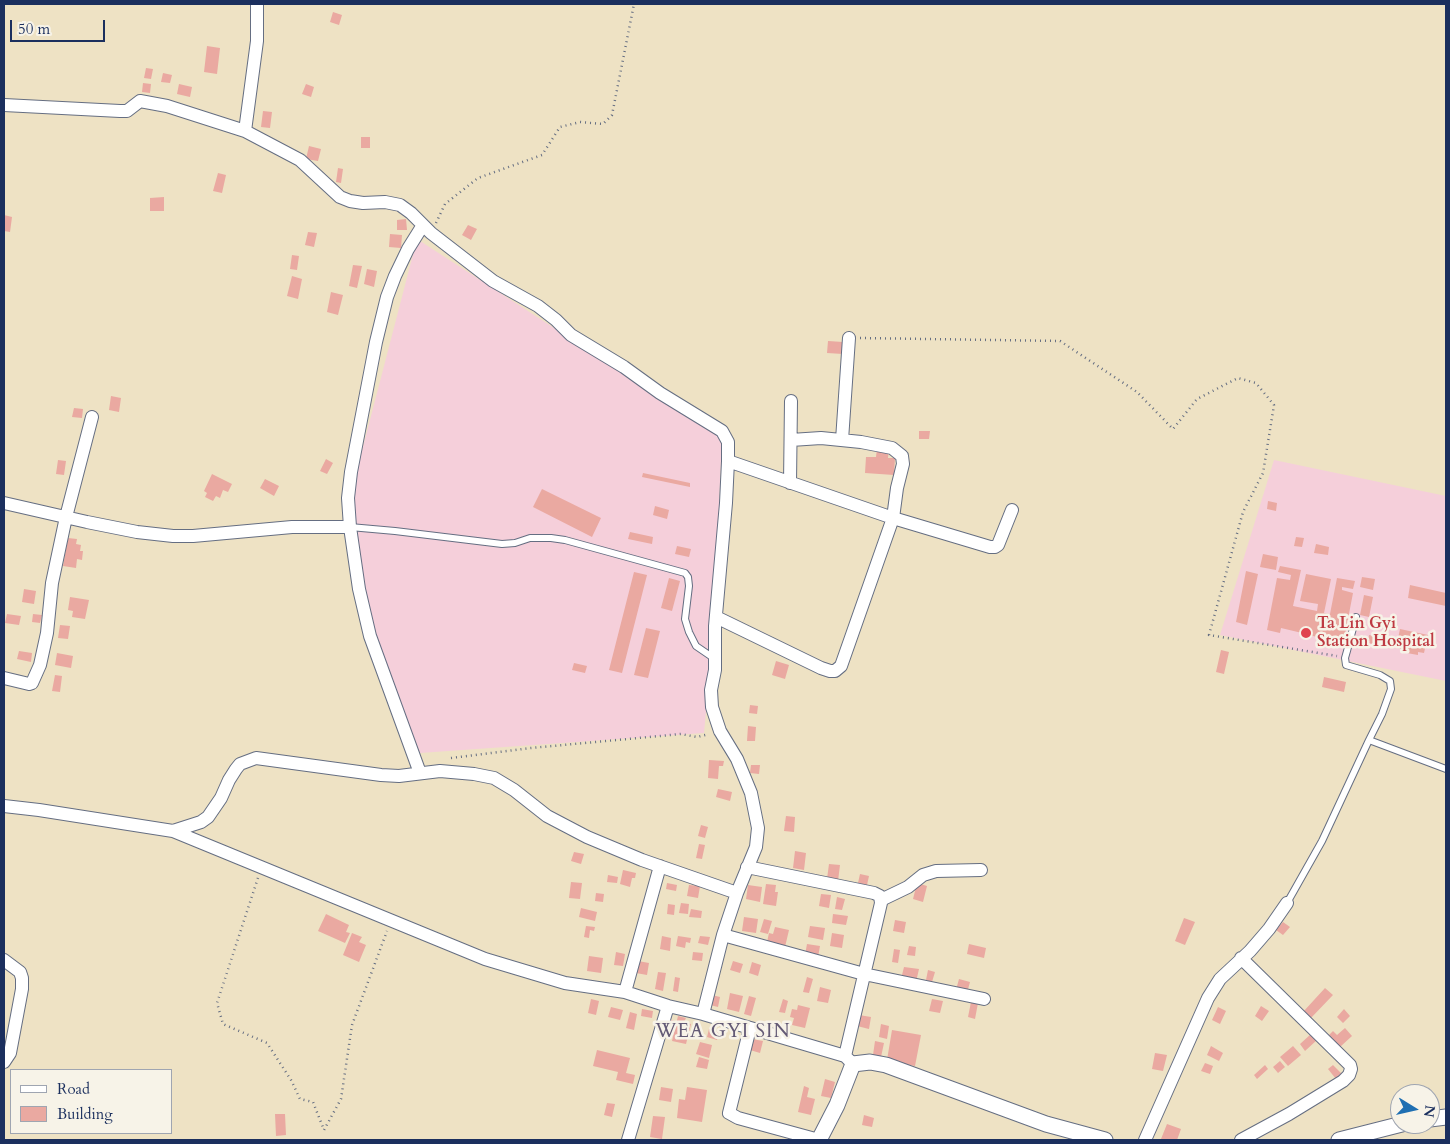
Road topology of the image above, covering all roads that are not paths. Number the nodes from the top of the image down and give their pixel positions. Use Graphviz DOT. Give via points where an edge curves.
graph roads {
  1 [pos="257,4"];
  2 [pos="4,105"];
  3 [pos="245,131"];
  4 [pos="427,229"];
  5 [pos="849,338"];
  6 [pos="791,401"];
  7 [pos="92,417"];
  8 [pos="791,440"];
  9 [pos="842,440"];
  10 [pos="728,461"];
  11 [pos="790,483"];
  12 [pos="4,503"];
  13 [pos="1012,510"];
  14 [pos="66,517"];
  15 [pos="893,518"];
  16 [pos="350,527"];
  17 [pos="716,616"];
  18 [pos="1356,617"];
  19 [pos="715,659"];
  20 [pos="4,678"];
  21 [pos="1369,740"];
  22 [pos="1446,768"];
  23 [pos="420,773"];
  24 [pos="4,806"];
  25 [pos="173,831"];
  26 [pos="660,866"];
  27 [pos="747,866"];
  28 [pos="980,870"];
  29 [pos="737,893"];
  30 [pos="881,900"];
  31 [pos="1287,903"];
  32 [pos="722,935"];
  33 [pos="1242,958"];
  34 [pos="4,960"];
  35 [pos="864,974"];
  36 [pos="625,992"];
  37 [pos="984,999"];
  38 [pos="668,1006"];
  39 [pos="703,1014"];
  40 [pos="750,1028"];
  41 [pos="849,1060"];
  42 [pos="4,1062"];
  43 [pos="1390,1127"];
  44 [pos="628,1140"];
  45 [pos="819,1140"];
  46 [pos="1105,1140"];
  47 [pos="1145,1140"];
  48 [pos="1241,1140"];
  49 [pos="1339,1140"];
  1 -- 3 [label="street"];
  2 -- 3 [label="street" via="126,111 140,101 167,106"];
  3 -- 4 [label="street" via="300,160 340,196 350,201 400,205"];
  4 -- 10 [label="street" via="493,281 538,306 571,334 722,431 728,442"];
  4 -- 16 [label="street" via="408,249 387,297 351,472 348,498"];
  5 -- 9 [label="street"];
  6 -- 8 [label="street"];
  7 -- 14 [label="street"];
  8 -- 9 [label="street"];
  8 -- 11 [label="street"];
  9 -- 15 [label="street" via="892,448 902,456"];
  10 -- 11 [label="street"];
  10 -- 17 [label="street"];
  11 -- 15 [label="street"];
  12 -- 14 [label="street"];
  13 -- 15 [label="street" via="995,547"];
  14 -- 16 [label="street" via="136,532 173,536"];
  14 -- 20 [label="street" via="40,665 32,683"];
  15 -- 17 [label="street" via="842,666 835,671 821,668"];
  16 -- 19 [label="lane" via="502,544 515,544 530,538 551,538 685,573 689,586 685,607 688,632 696,646"];
  16 -- 23 [label="street" via="370,636"];
  17 -- 19 [label="street"];
  18 -- 21 [label="lane" via="1346,665 1380,675 1390,682 1391,689"];
  19 -- 27 [label="street" via="712,707 751,793 758,828 756,847"];
  21 -- 22 [label="lane"];
  21 -- 31 [label="lane" via="1322,841"];
  23 -- 25 [label="street" via="381,776 256,758 240,764 208,817"];
  23 -- 26 [label="street" via="440,771 494,778 565,826"];
  24 -- 25 [label="street"];
  25 -- 36 [label="street" via="485,959 565,983"];
  26 -- 29 [label="street"];
  26 -- 36 [label="street"];
  27 -- 29 [label="street"];
  27 -- 30 [label="street" via="874,893"];
  28 -- 30 [label="street" via="936,871 923,875 908,887"];
  29 -- 32 [label="street"];
  30 -- 35 [label="street"];
  31 -- 33 [label="street" via="1269,929"];
  32 -- 35 [label="street"];
  32 -- 39 [label="street"];
  33 -- 47 [label="street" via="1220,979 1208,998"];
  33 -- 48 [label="street" via="1351,1069 1343,1081"];
  34 -- 42 [label="street" via="20,972 22,978 10,1053"];
  35 -- 37 [label="street"];
  35 -- 41 [label="street"];
  36 -- 38 [label="street"];
  38 -- 39 [label="street"];
  38 -- 44 [label="street"];
  39 -- 40 [label="street"];
  40 -- 41 [label="street"];
  40 -- 45 [label="street" via="729,1113"];
  41 -- 45 [label="street" via="837,1105"];
  41 -- 46 [label="street" via="886,1065 1046,1124"];
  43 -- 49 [label="street"];
}
